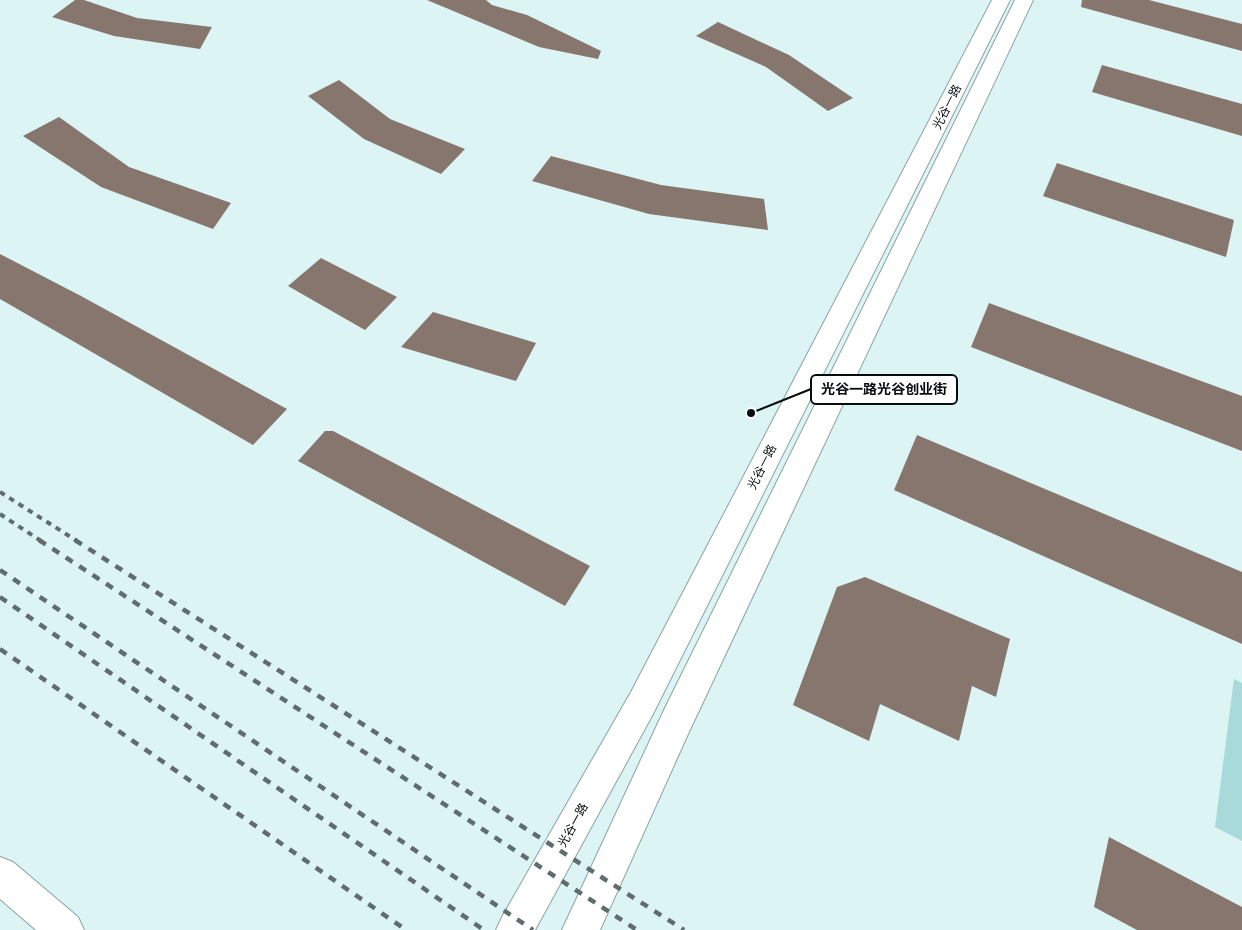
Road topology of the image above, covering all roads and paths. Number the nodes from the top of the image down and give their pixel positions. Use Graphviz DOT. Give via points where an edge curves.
graph roads {
  1 [pos="1001,0"];
  2 [pos="1024,0"];
  3 [pos="0,876"];
  4 [pos="65,930"];
  5 [pos="515,930"];
  6 [pos="581,930"];
  1 -- 5 [label="main road, 光谷一路" via="642,702"];
  2 -- 6 [label="main road, 光谷一路" via="676,722"];
  3 -- 4 [label="main road"];
}
